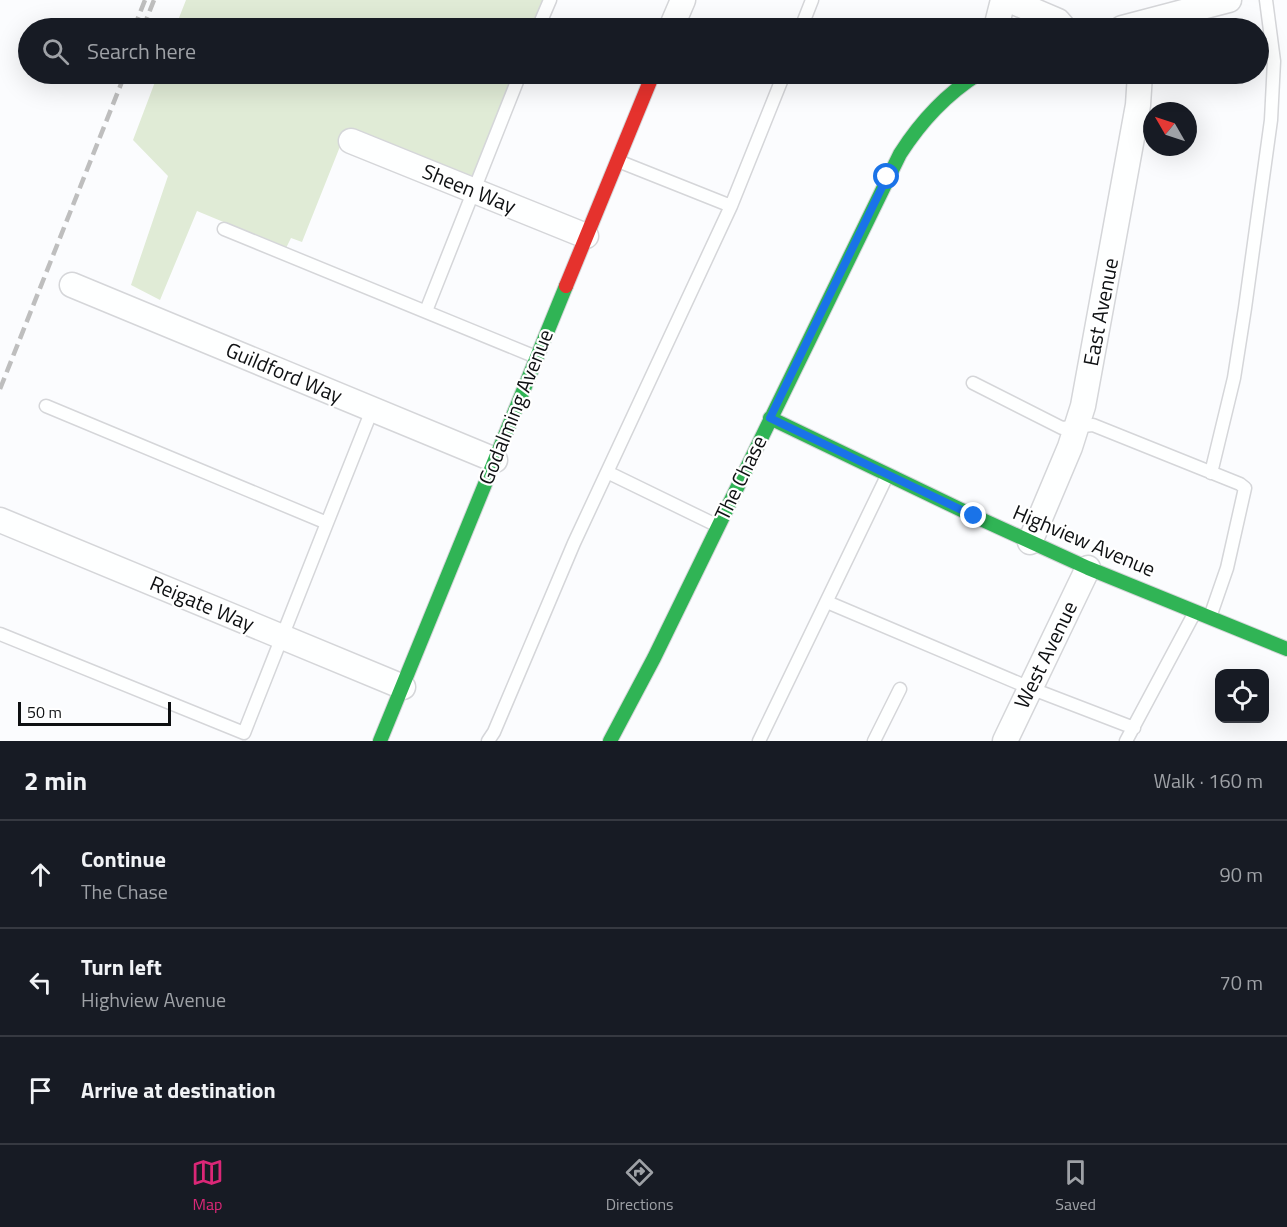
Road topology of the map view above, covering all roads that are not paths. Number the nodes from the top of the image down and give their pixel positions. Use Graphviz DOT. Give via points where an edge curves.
graph roads {
  1 [pos="550,0"];
  2 [pos="683,0"];
  3 [pos="812,0"];
  4 [pos="1003,0"];
  5 [pos="1008,0"];
  6 [pos="1229,0"];
  7 [pos="1266,0"];
  8 [pos="542,18"];
  9 [pos="675,18"];
  10 [pos="805,18"];
  11 [pos="998,18"];
  12 [pos="1051,18"];
  13 [pos="1164,18"];
  14 [pos="1268,18"];
  15 [pos="1269,23"];
  16 [pos="516,84"];
  17 [pos="649,84"];
  18 [pos="780,84"];
  19 [pos="961,84"];
  20 [pos="1139,84"];
  21 [pos="351,141"];
  22 [pos="617,160"];
  23 [pos="474,191"];
  24 [pos="730,207"];
  25 [pos="224,229"];
  26 [pos="586,236"];
  27 [pos="72,285"];
  28 [pos="426,311"];
  29 [pos="537,357"];
  30 [pos="973,383"];
  31 [pos="46,406"];
  32 [pos="372,410"];
  33 [pos="770,418"];
  34 [pos="1078,425"];
  35 [pos="495,460"];
  36 [pos="607,472"];
  37 [pos="1211,473"];
  38 [pos="888,475"];
  39 [pos="0,520"];
  40 [pos="327,523"];
  41 [pos="718,526"];
  42 [pos="1030,542"];
  43 [pos="1088,568"];
  44 [pos="827,602"];
  45 [pos="1195,611"];
  46 [pos="1210,617"];
  47 [pos="0,634"];
  48 [pos="281,637"];
  49 [pos="1287,649"];
  50 [pos="403,687"];
  51 [pos="1030,688"];
  52 [pos="900,689"];
  53 [pos="1134,728"];
  54 [pos="380,741"];
  55 [pos="488,741"];
  56 [pos="610,741"];
  57 [pos="759,741"];
  58 [pos="874,741"];
  59 [pos="1005,741"];
  60 [pos="1126,741"];
  1 -- 8 [label="lane"];
  2 -- 9 [label="street"];
  3 -- 10 [label="lane"];
  4 -- 11 [label="street"];
  5 -- 12 [label="street"];
  6 -- 13 [label="street"];
  7 -- 14 [label="lane"];
  15 -- 37 [label="lane" via="1274,62 1271,120 1242,332"];
  16 -- 23 [label="lane"];
  17 -- 22 [label="street, Godalming Avenue"];
  18 -- 24 [label="lane"];
  19 -- 33 [label="street, The Chase" via="935,105 900,154"];
  20 -- 34 [label="street, East Avenue" via="1101,315"];
  21 -- 23 [label="street, Sheen Way"];
  22 -- 24 [label="lane"];
  22 -- 26 [label="street, Godalming Avenue"];
  23 -- 26 [label="street, Sheen Way"];
  23 -- 28 [label="lane"];
  24 -- 36 [label="lane"];
  25 -- 28 [label="lane"];
  26 -- 29 [label="street, Godalming Avenue"];
  27 -- 32 [label="street, Guildford Way"];
  28 -- 29 [label="lane"];
  29 -- 35 [label="street, Godalming Avenue"];
  30 -- 34 [label="lane" via="1062,428"];
  31 -- 40 [label="lane"];
  32 -- 35 [label="street, Guildford Way"];
  32 -- 40 [label="lane"];
  33 -- 38 [label="street, Highview Avenue"];
  33 -- 41 [label="street, The Chase"];
  34 -- 37 [label="lane" via="1093,425"];
  34 -- 42 [label="street, East Avenue"];
  35 -- 50 [label="street, Godalming Avenue"];
  36 -- 41 [label="lane"];
  36 -- 55 [label="lane"];
  37 -- 46 [label="lane" via="1240,484 1246,494"];
  38 -- 42 [label="street, Highview Avenue"];
  38 -- 44 [label="lane"];
  39 -- 48 [label="street, Reigate Way"];
  40 -- 48 [label="lane"];
  41 -- 56 [label="street, The Chase"];
  42 -- 43 [label="street, Highview Avenue"];
  43 -- 45 [label="street, Highview Avenue"];
  43 -- 51 [label="street, West Avenue"];
  44 -- 51 [label="lane"];
  44 -- 57 [label="lane"];
  45 -- 46 [label="street, Highview Avenue"];
  45 -- 53 [label="lane"];
  46 -- 49 [label="street, Highview Avenue"];
  47 -- 48 [label="lane" via="244,733"];
  48 -- 50 [label="street, Reigate Way"];
  50 -- 54 [label="street, Godalming Avenue"];
  51 -- 53 [label="lane"];
  51 -- 59 [label="street, West Avenue"];
  52 -- 58 [label="lane"];
  53 -- 60 [label="lane"];
}
